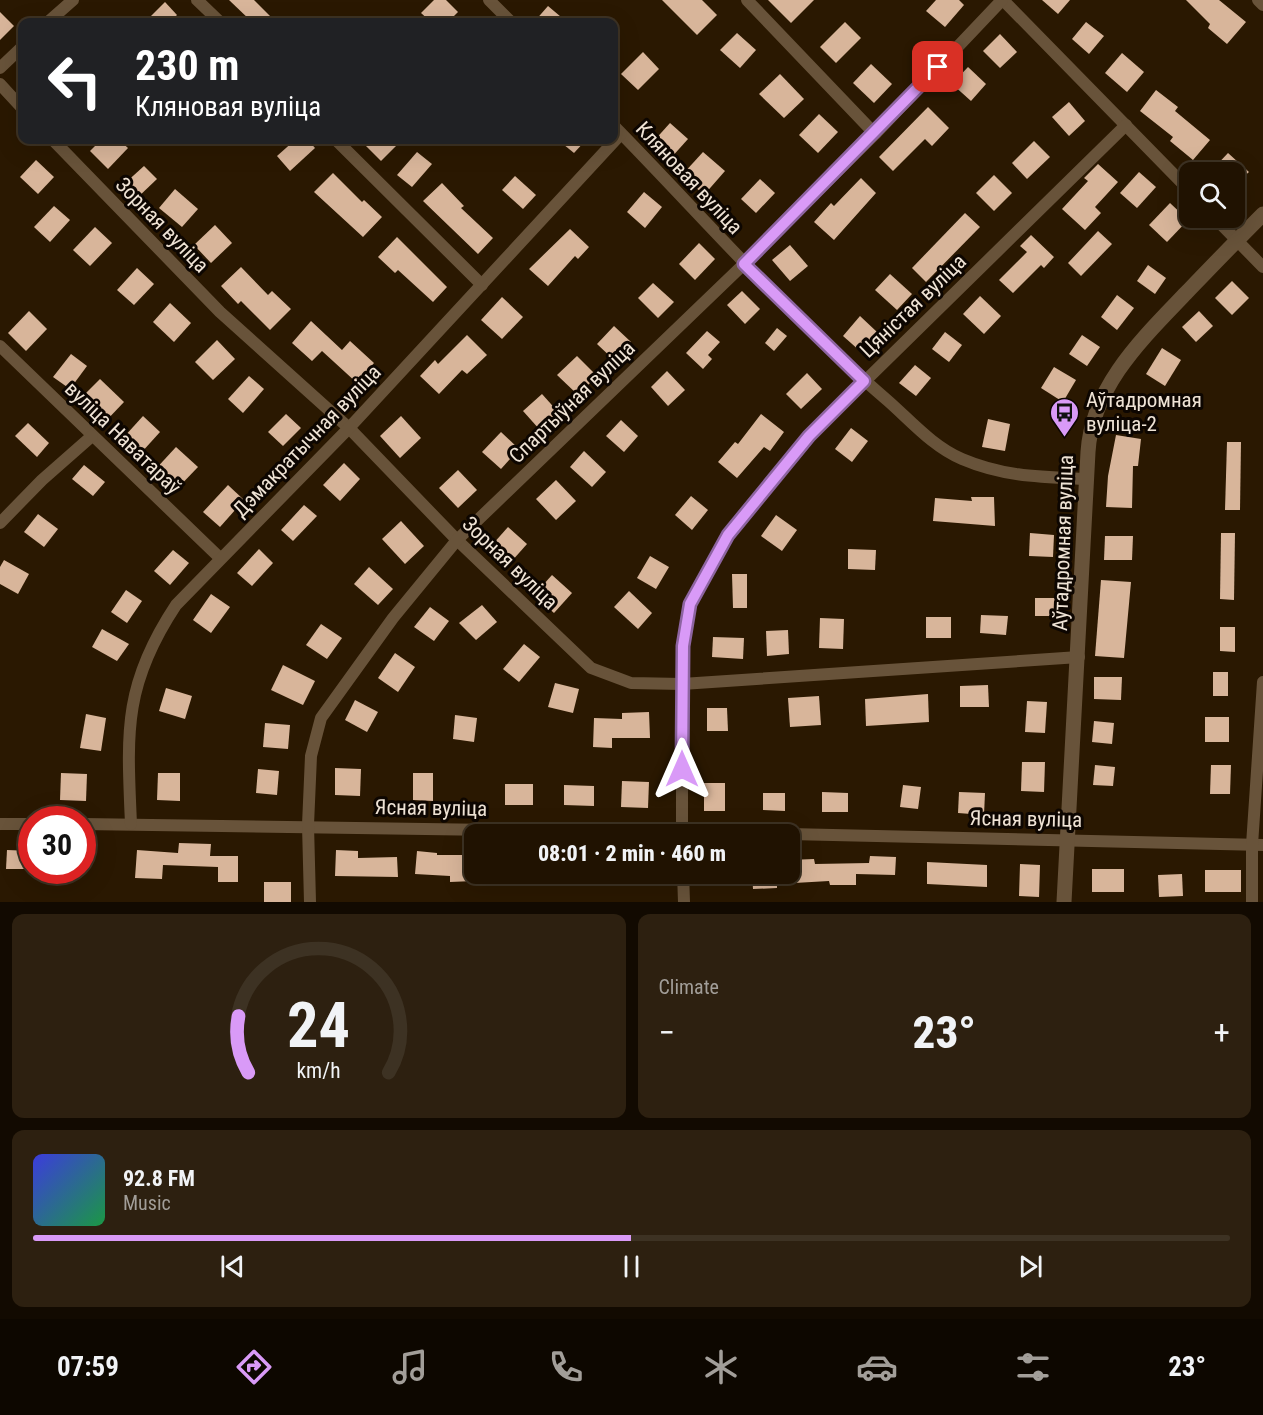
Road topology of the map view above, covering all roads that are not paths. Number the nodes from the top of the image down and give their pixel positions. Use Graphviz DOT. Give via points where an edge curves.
graph roads {
  1 [pos="73,0"];
  2 [pos="197,0"];
  3 [pos="489,0"];
  4 [pos="747,0"];
  5 [pos="1002,0"];
  6 [pos="1258,0"];
  7 [pos="1263,5"];
  8 [pos="53,18"];
  9 [pos="216,18"];
  10 [pos="507,18"];
  11 [pos="18,51"];
  12 [pos="0,68"];
  13 [pos="0,84"];
  14 [pos="18,104"];
  15 [pos="1126,125"];
  16 [pos="618,131"];
  17 [pos="875,134"];
  18 [pos="57,144"];
  19 [pos="340,144"];
  20 [pos="605,144"];
  21 [pos="1179,180"];
  22 [pos="1263,214"];
  23 [pos="1225,228"];
  24 [pos="1237,240"];
  25 [pos="744,264"];
  26 [pos="1263,267"];
  27 [pos="482,285"];
  28 [pos="0,346"];
  29 [pos="864,381"];
  30 [pos="349,428"];
  31 [pos="92,436"];
  32 [pos="1087,478"];
  33 [pos="0,523"];
  34 [pos="457,540"];
  35 [pos="220,558"];
  36 [pos="1079,657"];
  37 [pos="1263,682"];
  38 [pos="682,684"];
  39 [pos="0,824"];
  40 [pos="18,824"];
  41 [pos="96,824"];
  42 [pos="131,824"];
  43 [pos="682,824"];
  44 [pos="308,825"];
  45 [pos="464,828"];
  46 [pos="800,834"];
  47 [pos="1069,840"];
  48 [pos="1258,845"];
  49 [pos="683,884"];
  50 [pos="310,902"];
  51 [pos="684,902"];
  52 [pos="1065,902"];
  53 [pos="1252,902"];
  1 -- 8 [label="street"];
  2 -- 9 [label="street"];
  3 -- 10 [label="street"];
  4 -- 17 [label="street"];
  5 -- 15 [label="street"];
  5 -- 17 [label="street, Спартыўная вуліца"];
  6 -- 7 [label="street"];
  11 -- 12 [label="street"];
  13 -- 14 [label="street"];
  15 -- 21 [label="street"];
  15 -- 29 [label="street, Цяністая вуліца"];
  16 -- 25 [label="street, Кляновая вуліца"];
  17 -- 25 [label="street, Спартыўная вуліца"];
  18 -- 30 [label="street, Зорная вуліца" via="220,312"];
  19 -- 27 [label="street"];
  20 -- 27 [label="street, Дэмакратычная вуліца"];
  22 -- 24 [label="street, Аўтадромная вуліца"];
  23 -- 24 [label="street"];
  24 -- 26 [label="street"];
  24 -- 32 [label="street, Аўтадромная вуліца" via="1142,340 1107,389 1094,415 1088,441"];
  25 -- 29 [label="street, Кляновая вуліца"];
  25 -- 34 [label="street, Спартыўная вуліца"];
  27 -- 30 [label="street, Дэмакратычная вуліца"];
  28 -- 31 [label="street, вуліца Наватараў"];
  29 -- 32 [label="street, Кляновая вуліца" via="939,446 960,459 1011,476"];
  29 -- 38 [label="street, Цяністая вуліца" via="809,436 728,535 706,570 690,604"];
  30 -- 34 [label="street, Зорная вуліца"];
  30 -- 35 [label="street, Дэмакратычная вуліца"];
  31 -- 33 [label="street"];
  31 -- 35 [label="street, вуліца Наватараў"];
  32 -- 36 [label="street, Аўтадромная вуліца"];
  34 -- 38 [label="street, Зорная вуліца" via="591,669 631,683"];
  34 -- 44 [label="street, Спартыўная вуліца" via="393,618 321,718 311,756"];
  35 -- 42 [label="street, Дэмакратычная вуліца" via="176,604 144,663 132,699 128,741"];
  36 -- 38 [label="street, Зорная вуліца"];
  36 -- 47 [label="street, Аўтадромная вуліца"];
  37 -- 48 [label="street"];
  38 -- 43 [label="street, Цяністая вуліца"];
  39 -- 40 [label="street"];
  41 -- 42 [label="street, Ясная вуліца"];
  42 -- 44 [label="street, Ясная вуліца"];
  44 -- 45 [label="street, Ясная вуліца"];
  44 -- 50 [label="street, Спартыўная вуліца"];
  46 -- 47 [label="street, Ясная вуліца"];
  47 -- 48 [label="street, Ясная вуліца"];
  47 -- 52 [label="street, Аўтадромная вуліца"];
  48 -- 53 [label="street"];
  49 -- 51 [label="street"];
}
